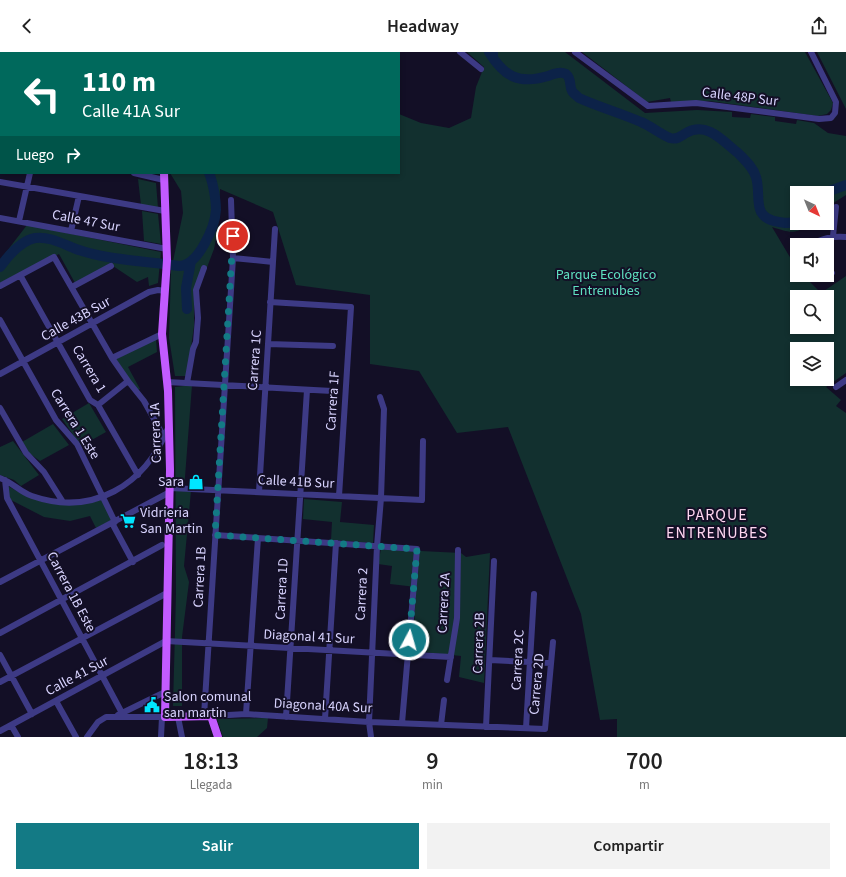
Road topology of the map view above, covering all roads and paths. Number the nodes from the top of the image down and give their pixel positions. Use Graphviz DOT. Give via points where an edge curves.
graph roads {
  1 [pos="460,52"];
  2 [pos="575,52"];
  3 [pos="811,52"];
  4 [pos="481,68"];
  5 [pos="30,174"];
  6 [pos="144,174"];
  7 [pos="164,176"];
  8 [pos="0,182"];
  9 [pos="27,186"];
  10 [pos="79,196"];
  11 [pos="231,200"];
  12 [pos="836,207"];
  13 [pos="165,211"];
  14 [pos="0,218"];
  15 [pos="19,221"];
  16 [pos="275,229"];
  17 [pos="71,231"];
  18 [pos="833,236"];
  19 [pos="846,237"];
  20 [pos="826,238"];
  21 [pos="167,249"];
  22 [pos="233,258"];
  23 [pos="273,262"];
  24 [pos="111,266"];
  25 [pos="204,268"];
  26 [pos="20,275"];
  27 [pos="0,286"];
  28 [pos="72,288"];
  29 [pos="165,290"];
  30 [pos="270,302"];
  31 [pos="0,320"];
  32 [pos="92,323"];
  33 [pos="162,334"];
  34 [pos="59,342"];
  35 [pos="268,344"];
  36 [pos="333,346"];
  37 [pos="112,358"];
  38 [pos="24,361"];
  39 [pos="0,374"];
  40 [pos="846,380"];
  41 [pos="128,381"];
  42 [pos="167,382"];
  43 [pos="187,383"];
  44 [pos="225,385"];
  45 [pos="265,387"];
  46 [pos="836,387"];
  47 [pos="307,390"];
  48 [pos="332,391"];
  49 [pos="380,397"];
  50 [pos="98,405"];
  51 [pos="0,408"];
  52 [pos="169,425"];
  53 [pos="164,437"];
  54 [pos="423,441"];
  55 [pos="138,475"];
  56 [pos="3,479"];
  57 [pos="170,490"];
  58 [pos="218,490"];
  59 [pos="258,492"];
  60 [pos="300,494"];
  61 [pos="339,496"];
  62 [pos="103,497"];
  63 [pos="382,498"];
  64 [pos="63,502"];
  65 [pos="114,522"];
  66 [pos="215,535"];
  67 [pos="258,538"];
  68 [pos="297,542"];
  69 [pos="336,543"];
  70 [pos="162,545"];
  71 [pos="377,546"];
  72 [pos="458,550"];
  73 [pos="41,561"];
  74 [pos="494,561"];
  75 [pos="133,562"];
  76 [pos="1,579"];
  77 [pos="167,593"];
  78 [pos="534,594"];
  79 [pos="62,600"];
  80 [pos="0,633"];
  81 [pos="82,638"];
  82 [pos="166,641"];
  83 [pos="553,642"];
  84 [pos="210,644"];
  85 [pos="252,646"];
  86 [pos="291,648"];
  87 [pos="330,650"];
  88 [pos="372,653"];
  89 [pos="0,655"];
  90 [pos="408,655"];
  91 [pos="451,657"];
  92 [pos="490,660"];
  93 [pos="530,662"];
  94 [pos="551,663"];
  95 [pos="12,676"];
  96 [pos="102,676"];
  97 [pos="447,680"];
  98 [pos="0,682"];
  99 [pos="165,692"];
  100 [pos="444,700"];
  101 [pos="56,701"];
  102 [pos="122,713"];
  103 [pos="32,714"];
  104 [pos="246,714"];
  105 [pos="115,716"];
  106 [pos="208,716"];
  107 [pos="163,717"];
  108 [pos="178,717"];
  109 [pos="286,717"];
  110 [pos="325,719"];
  111 [pos="369,722"];
  112 [pos="402,723"];
  113 [pos="12,725"];
  114 [pos="441,725"];
  115 [pos="486,727"];
  116 [pos="526,728"];
  117 [pos="545,729"];
  118 [pos="0,731"];
  119 [pos="18,737"];
  120 [pos="76,737"];
  121 [pos="87,737"];
  122 [pos="161,737"];
  123 [pos="182,737"];
  124 [pos="218,737"];
  125 [pos="372,737"];
  1 -- 4 [label="street"];
  2 -- 3 [label="street, Calle 48P Sur" via="643,104 651,107 704,104 818,119 834,116 836,102"];
  5 -- 9 [label="street"];
  6 -- 7 [label="street"];
  7 -- 13 [label="main road, Carrera 1A"];
  8 -- 9 [label="street"];
  9 -- 10 [label="street"];
  9 -- 15 [label="street"];
  10 -- 13 [label="street"];
  10 -- 17 [label="street"];
  11 -- 22 [label="street, Carrera 1B"];
  12 -- 18 [label="street"];
  13 -- 21 [label="main road, Carrera 1A"];
  14 -- 15 [label="street, Calle 47 Sur"];
  15 -- 17 [label="street, Calle 47 Sur"];
  16 -- 23 [label="street, Carrera 1C"];
  17 -- 21 [label="street, Calle 47 Sur"];
  18 -- 19 [label="street"];
  18 -- 20 [label="street"];
  21 -- 29 [label="main road, Carrera 1A"];
  22 -- 23 [label="street"];
  22 -- 44 [label="street, Carrera 1B"];
  23 -- 30 [label="street, Carrera 1C"];
  24 -- 28 [label="street"];
  25 -- 43 [label="street" via="196,290 198,318"];
  26 -- 27 [label="street"];
  26 -- 28 [label="street" via="54,257"];
  26 -- 34 [label="street, Carrera 1"];
  28 -- 32 [label="street"];
  29 -- 32 [label="street, Calle 43B Sur" via="149,292"];
  29 -- 33 [label="main road, Carrera 1A"];
  30 -- 35 [label="street, Carrera 1C"];
  30 -- 61 [label="street, Carrera 1F" via="351,307"];
  31 -- 38 [label="street, Carrera 1 Este"];
  32 -- 34 [label="street, Calle 43B Sur"];
  32 -- 37 [label="street"];
  33 -- 37 [label="street"];
  33 -- 42 [label="main road, Carrera 1A"];
  34 -- 38 [label="street, Calle 43B Sur"];
  34 -- 50 [label="street, Carrera 1" via="90,400"];
  35 -- 36 [label="street"];
  35 -- 45 [label="street, Carrera 1C"];
  37 -- 41 [label="street"];
  38 -- 39 [label="street, Calle 43B Sur"];
  38 -- 62 [label="street, Carrera 1 Este" via="56,420 77,444"];
  40 -- 46 [label="street"];
  41 -- 50 [label="street"];
  41 -- 53 [label="street" via="144,401"];
  42 -- 43 [label="street"];
  42 -- 52 [label="main road, Carrera 1A"];
  43 -- 44 [label="street"];
  44 -- 45 [label="street"];
  44 -- 58 [label="street, Carrera 1B"];
  45 -- 47 [label="street"];
  45 -- 59 [label="street, Carrera 1C"];
  47 -- 48 [label="street"];
  47 -- 60 [label="street, Carrera 1D"];
  49 -- 63 [label="street, Carrera 2" via="384,409"];
  50 -- 55 [label="street, Carrera 1"];
  51 -- 64 [label="street" via="26,453 44,472"];
  52 -- 53 [label="street"];
  52 -- 57 [label="main road, Carrera 1A"];
  53 -- 55 [label="street"];
  54 -- 63 [label="street, Calle 41B Sur" via="422,500"];
  55 -- 62 [label="street"];
  56 -- 64 [label="street" via="31,496"];
  56 -- 73 [label="street, Carrera 1B Este" via="7,498"];
  57 -- 58 [label="street, Calle 41B Sur"];
  57 -- 65 [label="street"];
  57 -- 77 [label="main road, Carrera 1A"];
  58 -- 59 [label="street, Calle 41B Sur"];
  58 -- 66 [label="street, Carrera 1B"];
  59 -- 60 [label="street, Calle 41B Sur"];
  60 -- 61 [label="street, Calle 41B Sur"];
  60 -- 68 [label="street, Carrera 1D"];
  61 -- 63 [label="street, Calle 41B Sur"];
  62 -- 64 [label="street"];
  62 -- 65 [label="street, Carrera 1 Este"];
  63 -- 71 [label="street, Carrera 2"];
  65 -- 73 [label="street"];
  65 -- 75 [label="street, Carrera 1 Este"];
  66 -- 67 [label="street"];
  66 -- 84 [label="street, Carrera 1B"];
  67 -- 68 [label="street"];
  67 -- 85 [label="street"];
  68 -- 69 [label="street"];
  68 -- 86 [label="street, Carrera 1D"];
  69 -- 71 [label="street"];
  69 -- 87 [label="street"];
  70 -- 75 [label="street"];
  71 -- 88 [label="street, Carrera 2"];
  71 -- 90 [label="street" via="417,549"];
  72 -- 91 [label="street, Carrera 2A" via="457,618"];
  73 -- 76 [label="street"];
  73 -- 79 [label="street, Carrera 1B Este"];
  74 -- 92 [label="street, Carrera 2B"];
  75 -- 79 [label="street"];
  77 -- 81 [label="street"];
  77 -- 82 [label="main road, Carrera 1A"];
  78 -- 93 [label="street, Carrera 2C"];
  79 -- 80 [label="street"];
  79 -- 81 [label="street, Carrera 1B Este"];
  81 -- 95 [label="street"];
  81 -- 96 [label="street, Carrera 1B Este"];
  82 -- 84 [label="street, Diagonal 41 Sur"];
  82 -- 96 [label="street, Calle 41 Sur"];
  82 -- 99 [label="main road, Carrera 1A"];
  83 -- 94 [label="street, Carrera 2D"];
  84 -- 85 [label="street, Diagonal 41 Sur"];
  84 -- 106 [label="street, Carrera 1B"];
  85 -- 86 [label="street, Diagonal 41 Sur"];
  85 -- 104 [label="street"];
  86 -- 87 [label="street, Diagonal 41 Sur"];
  86 -- 109 [label="street, Carrera 1D"];
  87 -- 88 [label="street, Diagonal 41 Sur"];
  87 -- 110 [label="street"];
  88 -- 90 [label="street, Diagonal 41 Sur"];
  88 -- 111 [label="street, Carrera 2"];
  89 -- 95 [label="street"];
  90 -- 91 [label="street, Diagonal 41 Sur"];
  90 -- 112 [label="street"];
  91 -- 97 [label="street, Carrera 2A"];
  92 -- 93 [label="street"];
  92 -- 115 [label="street, Carrera 2B"];
  93 -- 94 [label="street"];
  93 -- 116 [label="street, Carrera 2C"];
  94 -- 117 [label="street, Carrera 2D"];
  95 -- 98 [label="street"];
  95 -- 103 [label="street"];
  96 -- 101 [label="street, Calle 41 Sur"];
  96 -- 102 [label="street, Carrera 1B Este"];
  99 -- 102 [label="street"];
  99 -- 107 [label="main road, Carrera 1A"];
  100 -- 114 [label="street"];
  101 -- 103 [label="street, Calle 41 Sur"];
  101 -- 120 [label="street"];
  102 -- 105 [label="street"];
  103 -- 113 [label="street, Calle 41 Sur"];
  104 -- 106 [label="street, Diagonal 40A Sur"];
  104 -- 109 [label="street, Diagonal 40A Sur"];
  105 -- 107 [label="street, Diagonal 40A Sur"];
  105 -- 121 [label="street, Diagonal 40A Sur" via="101,719"];
  106 -- 108 [label="main road, Diagonal 40A Sur"];
  106 -- 124 [label="main road, Carrera 1B"];
  107 -- 108 [label="main road, Diagonal 40A Sur"];
  107 -- 122 [label="street"];
  108 -- 123 [label="street"];
  109 -- 110 [label="street, Diagonal 40A Sur"];
  110 -- 111 [label="street, Diagonal 40A Sur"];
  111 -- 112 [label="street, Diagonal 40A Sur"];
  111 -- 125 [label="street, Carrera 2"];
  112 -- 114 [label="street, Diagonal 40A Sur"];
  113 -- 118 [label="street, Calle 41 Sur"];
  113 -- 119 [label="street"];
  114 -- 115 [label="street, Diagonal 40A Sur"];
  115 -- 116 [label="street, Diagonal 40A Sur"];
  116 -- 117 [label="street, Diagonal 40A Sur"];
}
